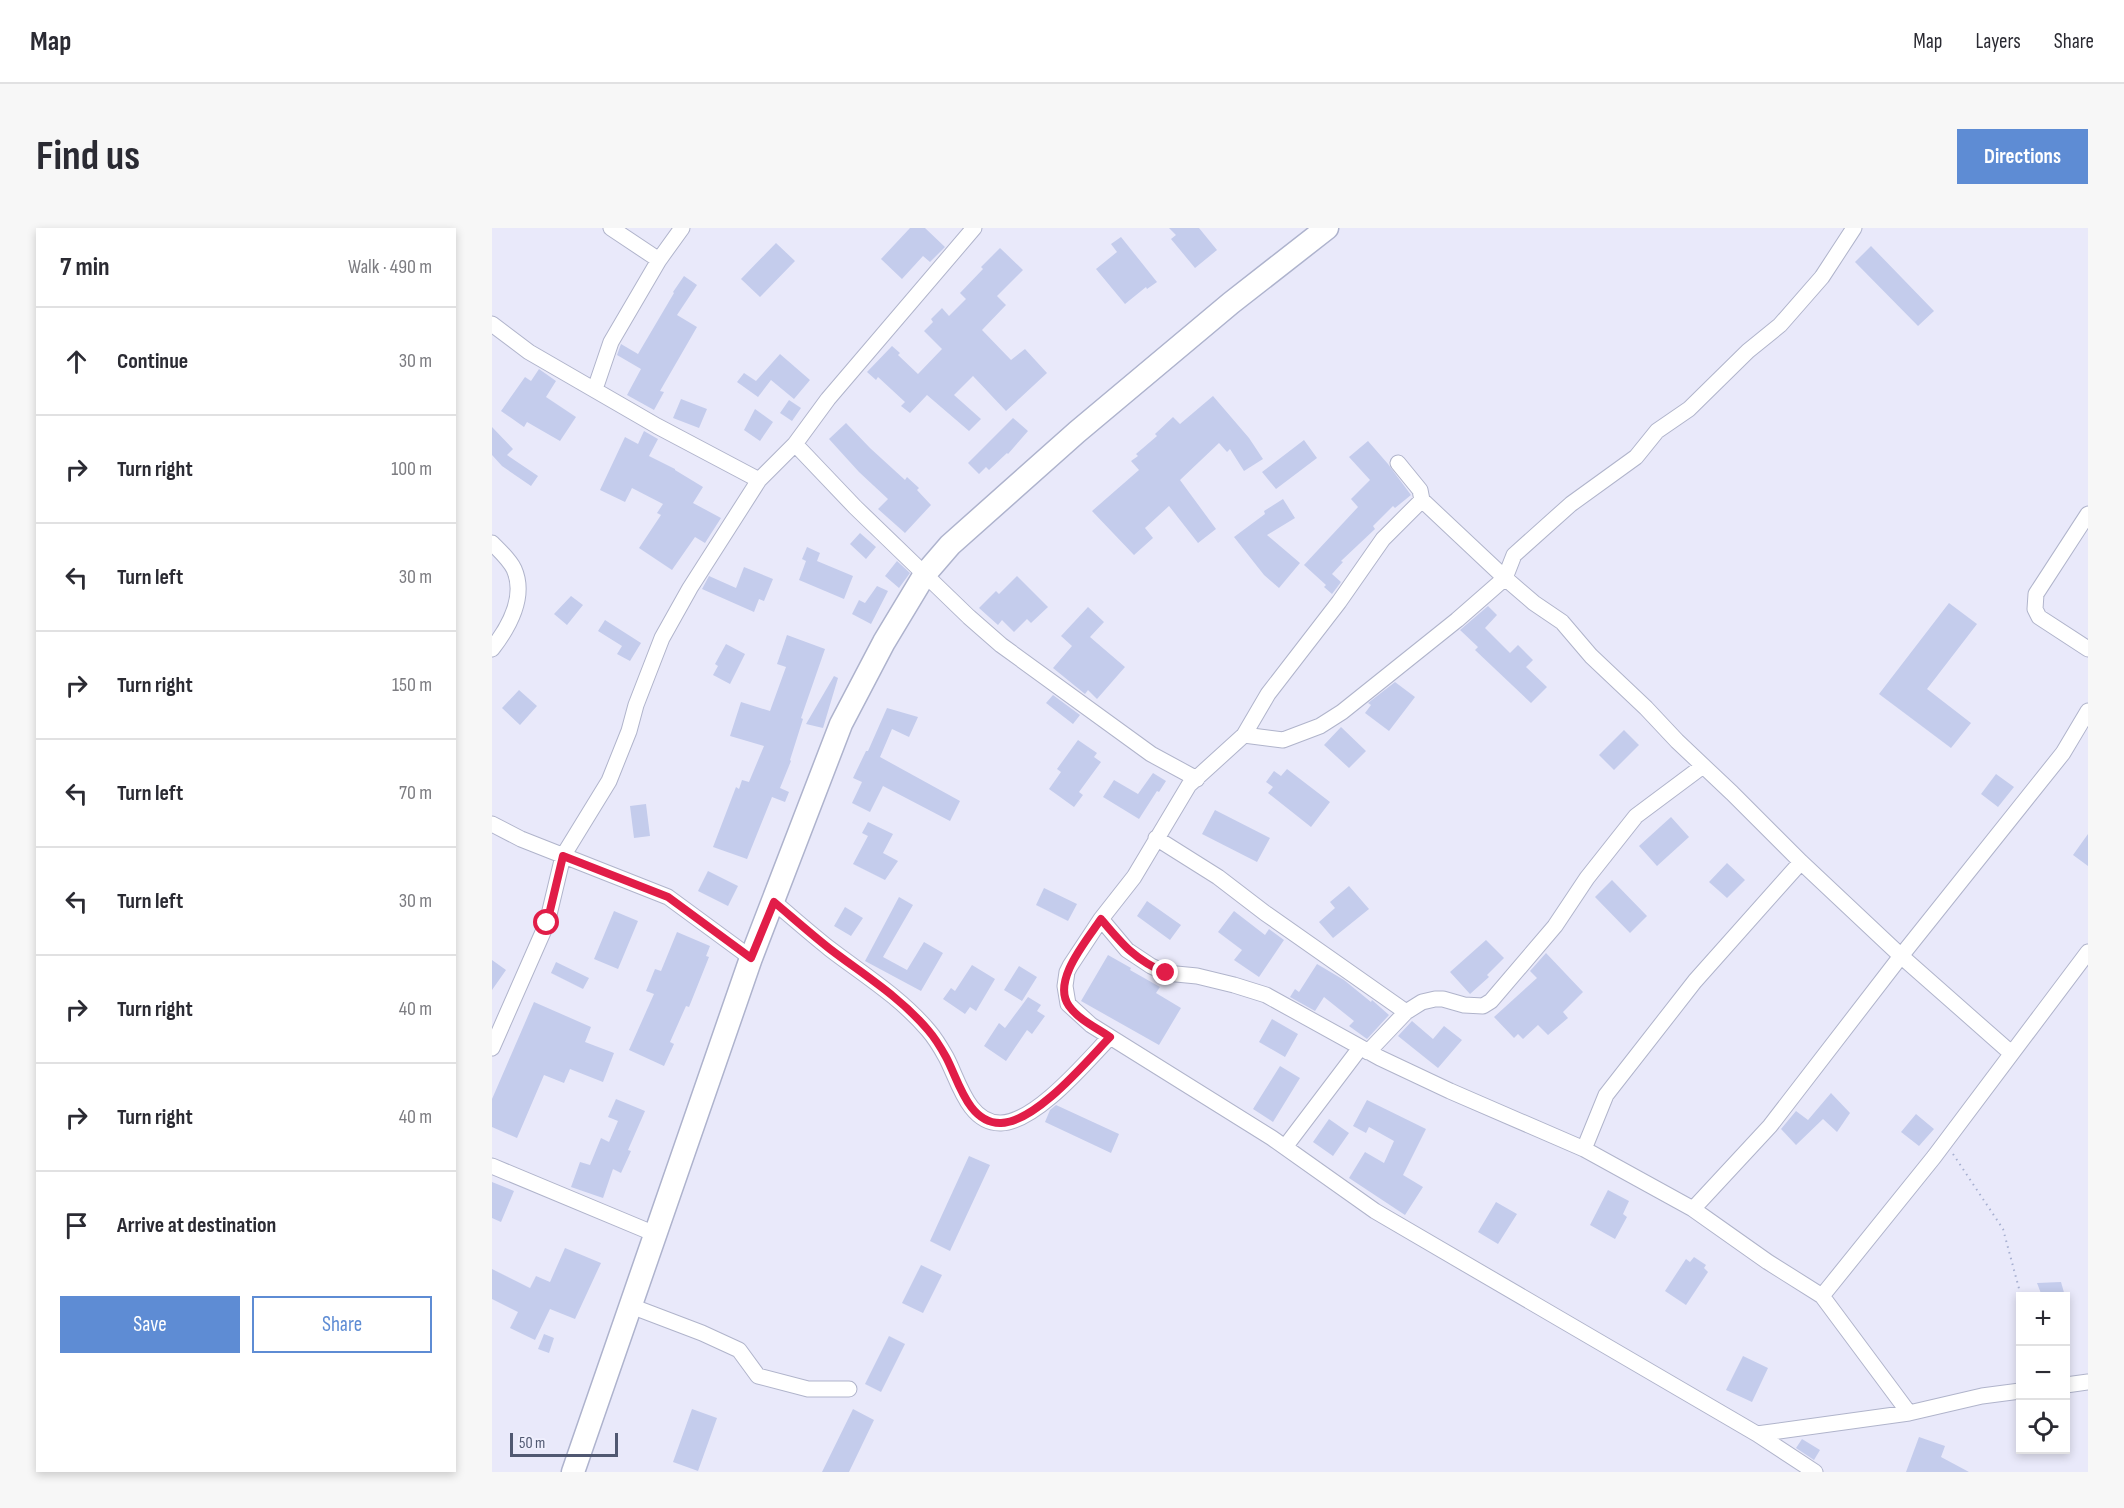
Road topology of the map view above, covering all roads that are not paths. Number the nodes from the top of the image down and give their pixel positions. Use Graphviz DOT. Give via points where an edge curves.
graph roads {
  1 [pos="612,228"];
  2 [pos="682,228"];
  3 [pos="975,228"];
  4 [pos="1327,228"];
  5 [pos="1854,228"];
  6 [pos="659,260"];
  7 [pos="492,324"];
  8 [pos="595,389"];
  9 [pos="795,444"];
  10 [pos="1398,463"];
  11 [pos="759,480"];
  12 [pos="1422,500"];
  13 [pos="2088,514"];
  14 [pos="492,543"];
  15 [pos="925,574"];
  16 [pos="1505,578"];
  17 [pos="492,648"];
  18 [pos="2088,649"];
  19 [pos="2088,711"];
  20 [pos="1244,735"];
  21 [pos="1703,766"];
  22 [pos="1197,779"];
  23 [pos="492,824"];
  24 [pos="1156,838"];
  25 [pos="563,856"];
  26 [pos="1801,862"];
  27 [pos="774,902"];
  28 [pos="1101,919"];
  29 [pos="2088,952"];
  30 [pos="1901,956"];
  31 [pos="751,958"];
  32 [pos="1406,1012"];
  33 [pos="1110,1037"];
  34 [pos="492,1048"];
  35 [pos="1364,1050"];
  36 [pos="2011,1053"];
  37 [pos="1286,1147"];
  38 [pos="1584,1149"];
  39 [pos="492,1166"];
  40 [pos="1693,1209"];
  41 [pos="655,1234"];
  42 [pos="1822,1296"];
  43 [pos="631,1306"];
  44 [pos="2088,1382"];
  45 [pos="2070,1384"];
  46 [pos="849,1389"];
  47 [pos="2016,1392"];
  48 [pos="1909,1413"];
  49 [pos="1757,1434"];
  50 [pos="573,1472"];
  51 [pos="1815,1472"];
  1 -- 6 [label="street"];
  2 -- 6 [label="street"];
  3 -- 9 [label="street" via="882,334"];
  4 -- 15 [label="main road" via="1077,432 950,545"];
  5 -- 16 [label="street" via="1822,277 1780,326 1689,408 1657,431 1636,457 1571,504 1514,555"];
  6 -- 8 [label="street" via="611,342"];
  7 -- 8 [label="street" via="529,352"];
  8 -- 11 [label="street"];
  9 -- 11 [label="street"];
  9 -- 15 [label="street"];
  10 -- 12 [label="street" via="1420,490"];
  11 -- 25 [label="street" via="662,638 609,781"];
  12 -- 16 [label="street"];
  12 -- 20 [label="street" via="1383,539 1268,694"];
  13 -- 18 [label="street" via="2036,594 2035,609 2039,617"];
  14 -- 17 [label="street" via="513,567 518,582 518,600"];
  15 -- 22 [label="street" via="1010,651 1151,754"];
  15 -- 27 [label="main road" via="841,724"];
  16 -- 20 [label="street" via="1320,726 1283,741"];
  16 -- 21 [label="street" via="1562,622 1591,656"];
  19 -- 30 [label="street" via="2063,753"];
  20 -- 22 [label="street"];
  21 -- 26 [label="street"];
  21 -- 32 [label="street" via="1636,816 1587,878 1556,926 1491,1001 1483,1006 1435,999"];
  22 -- 24 [label="street" via="1189,785"];
  23 -- 25 [label="street"];
  24 -- 28 [label="street" via="1134,877"];
  24 -- 32 [label="street" via="1218,877"];
  25 -- 31 [label="street" via="668,897"];
  25 -- 34 [label="street" via="547,923"];
  26 -- 30 [label="street"];
  26 -- 38 [label="street" via="1695,981 1606,1095"];
  27 -- 31 [label="main road"];
  27 -- 33 [label="street" via="898,999 929,1031 971,1107 990,1121 1020,1119 1058,1091"];
  28 -- 33 [label="street" via="1067,972 1065,992 1075,1013"];
  28 -- 35 [label="street" via="1126,950 1151,966 1166,973 1197,976 1266,995"];
  29 -- 36 [label="street"];
  30 -- 36 [label="street"];
  30 -- 40 [label="street" via="1770,1126"];
  31 -- 41 [label="main road"];
  32 -- 35 [label="street"];
  33 -- 37 [label="street"];
  35 -- 37 [label="street"];
  35 -- 38 [label="street"];
  36 -- 42 [label="street"];
  37 -- 49 [label="street" via="1375,1210"];
  38 -- 40 [label="street"];
  39 -- 41 [label="street"];
  40 -- 42 [label="street"];
  41 -- 43 [label="main road"];
  42 -- 48 [label="street"];
  43 -- 46 [label="street" via="739,1350 758,1376 808,1389"];
  43 -- 50 [label="main road"];
  44 -- 45 [label="street"];
  47 -- 48 [label="street"];
  48 -- 49 [label="street"];
  49 -- 51 [label="street"];
}
